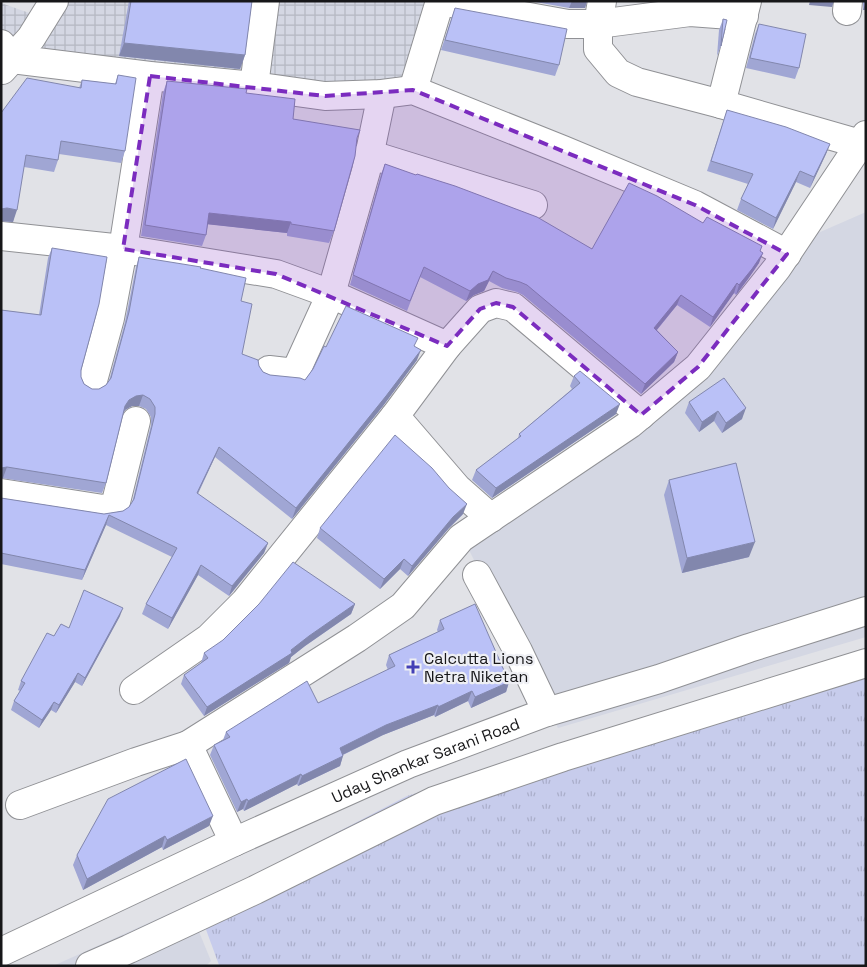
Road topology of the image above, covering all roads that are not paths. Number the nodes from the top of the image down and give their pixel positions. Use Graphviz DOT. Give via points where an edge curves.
graph roads {
  1 [pos="54,1"];
  2 [pos="265,1"];
  3 [pos="440,1"];
  4 [pos="745,9"];
  5 [pos="600,13"];
  6 [pos="5,58"];
  7 [pos="150,76"];
  8 [pos="254,86"];
  9 [pos="414,90"];
  10 [pos="382,94"];
  11 [pos="722,104"];
  12 [pos="863,140"];
  13 [pos="368,154"];
  14 [pos="534,205"];
  15 [pos="1,236"];
  16 [pos="123,249"];
  17 [pos="787,254"];
  18 [pos="331,294"];
  19 [pos="447,346"];
  20 [pos="268,370"];
  21 [pos="92,384"];
  22 [pos="641,414"];
  23 [pos="395,416"];
  24 [pos="136,421"];
  25 [pos="1,494"];
  26 [pos="491,518"];
  27 [pos="477,575"];
  28 [pos="866,611"];
  29 [pos="866,663"];
  30 [pos="134,690"];
  31 [pos="547,712"];
  32 [pos="188,745"];
  33 [pos="20,805"];
  34 [pos="234,842"];
  35 [pos="1,952"];
  36 [pos="90,966"];
  1 -- 6 [label="street" via="31,38"];
  2 -- 8 [label="street"];
  3 -- 5 [label="street" via="568,24"];
  3 -- 9 [label="street"];
  4 -- 5 [label="street"];
  4 -- 11 [label="street"];
  5 -- 11 [label="street" via="598,49 618,73 638,82"];
  6 -- 7 [label="street"];
  7 -- 8 [label="street"];
  7 -- 16 [label="street"];
  8 -- 10 [label="street" via="324,96"];
  9 -- 10 [label="street"];
  9 -- 17 [label="street" via="695,205"];
  10 -- 13 [label="street"];
  11 -- 12 [label="street"];
  12 -- 17 [label="street"];
  13 -- 14 [label="street"];
  13 -- 18 [label="street"];
  15 -- 16 [label="street"];
  16 -- 18 [label="street" via="276,274"];
  16 -- 21 [label="street" via="110,318"];
  17 -- 22 [label="street" via="698,367"];
  18 -- 19 [label="street"];
  18 -- 20 [label="street" via="295,373"];
  19 -- 22 [label="street" via="480,309 496,303 513,307"];
  19 -- 23 [label="street"];
  22 -- 26 [label="street"];
  23 -- 26 [label="street" via="456,488"];
  23 -- 30 [label="street" via="245,602 209,638"];
  24 -- 25 [label="street" via="115,506 103,509"];
  26 -- 32 [label="street" via="461,538 403,606"];
  27 -- 31 [label="street"];
  28 -- 31 [label="street, Uday Shankar Sarani Road"];
  29 -- 36 [label="street" via="563,757 434,801 255,890"];
  31 -- 34 [label="street, Uday Shankar Sarani Road" via="408,764"];
  32 -- 33 [label="street"];
  32 -- 34 [label="street"];
  34 -- 35 [label="street, Uday Shankar Sarani Road"];
}
